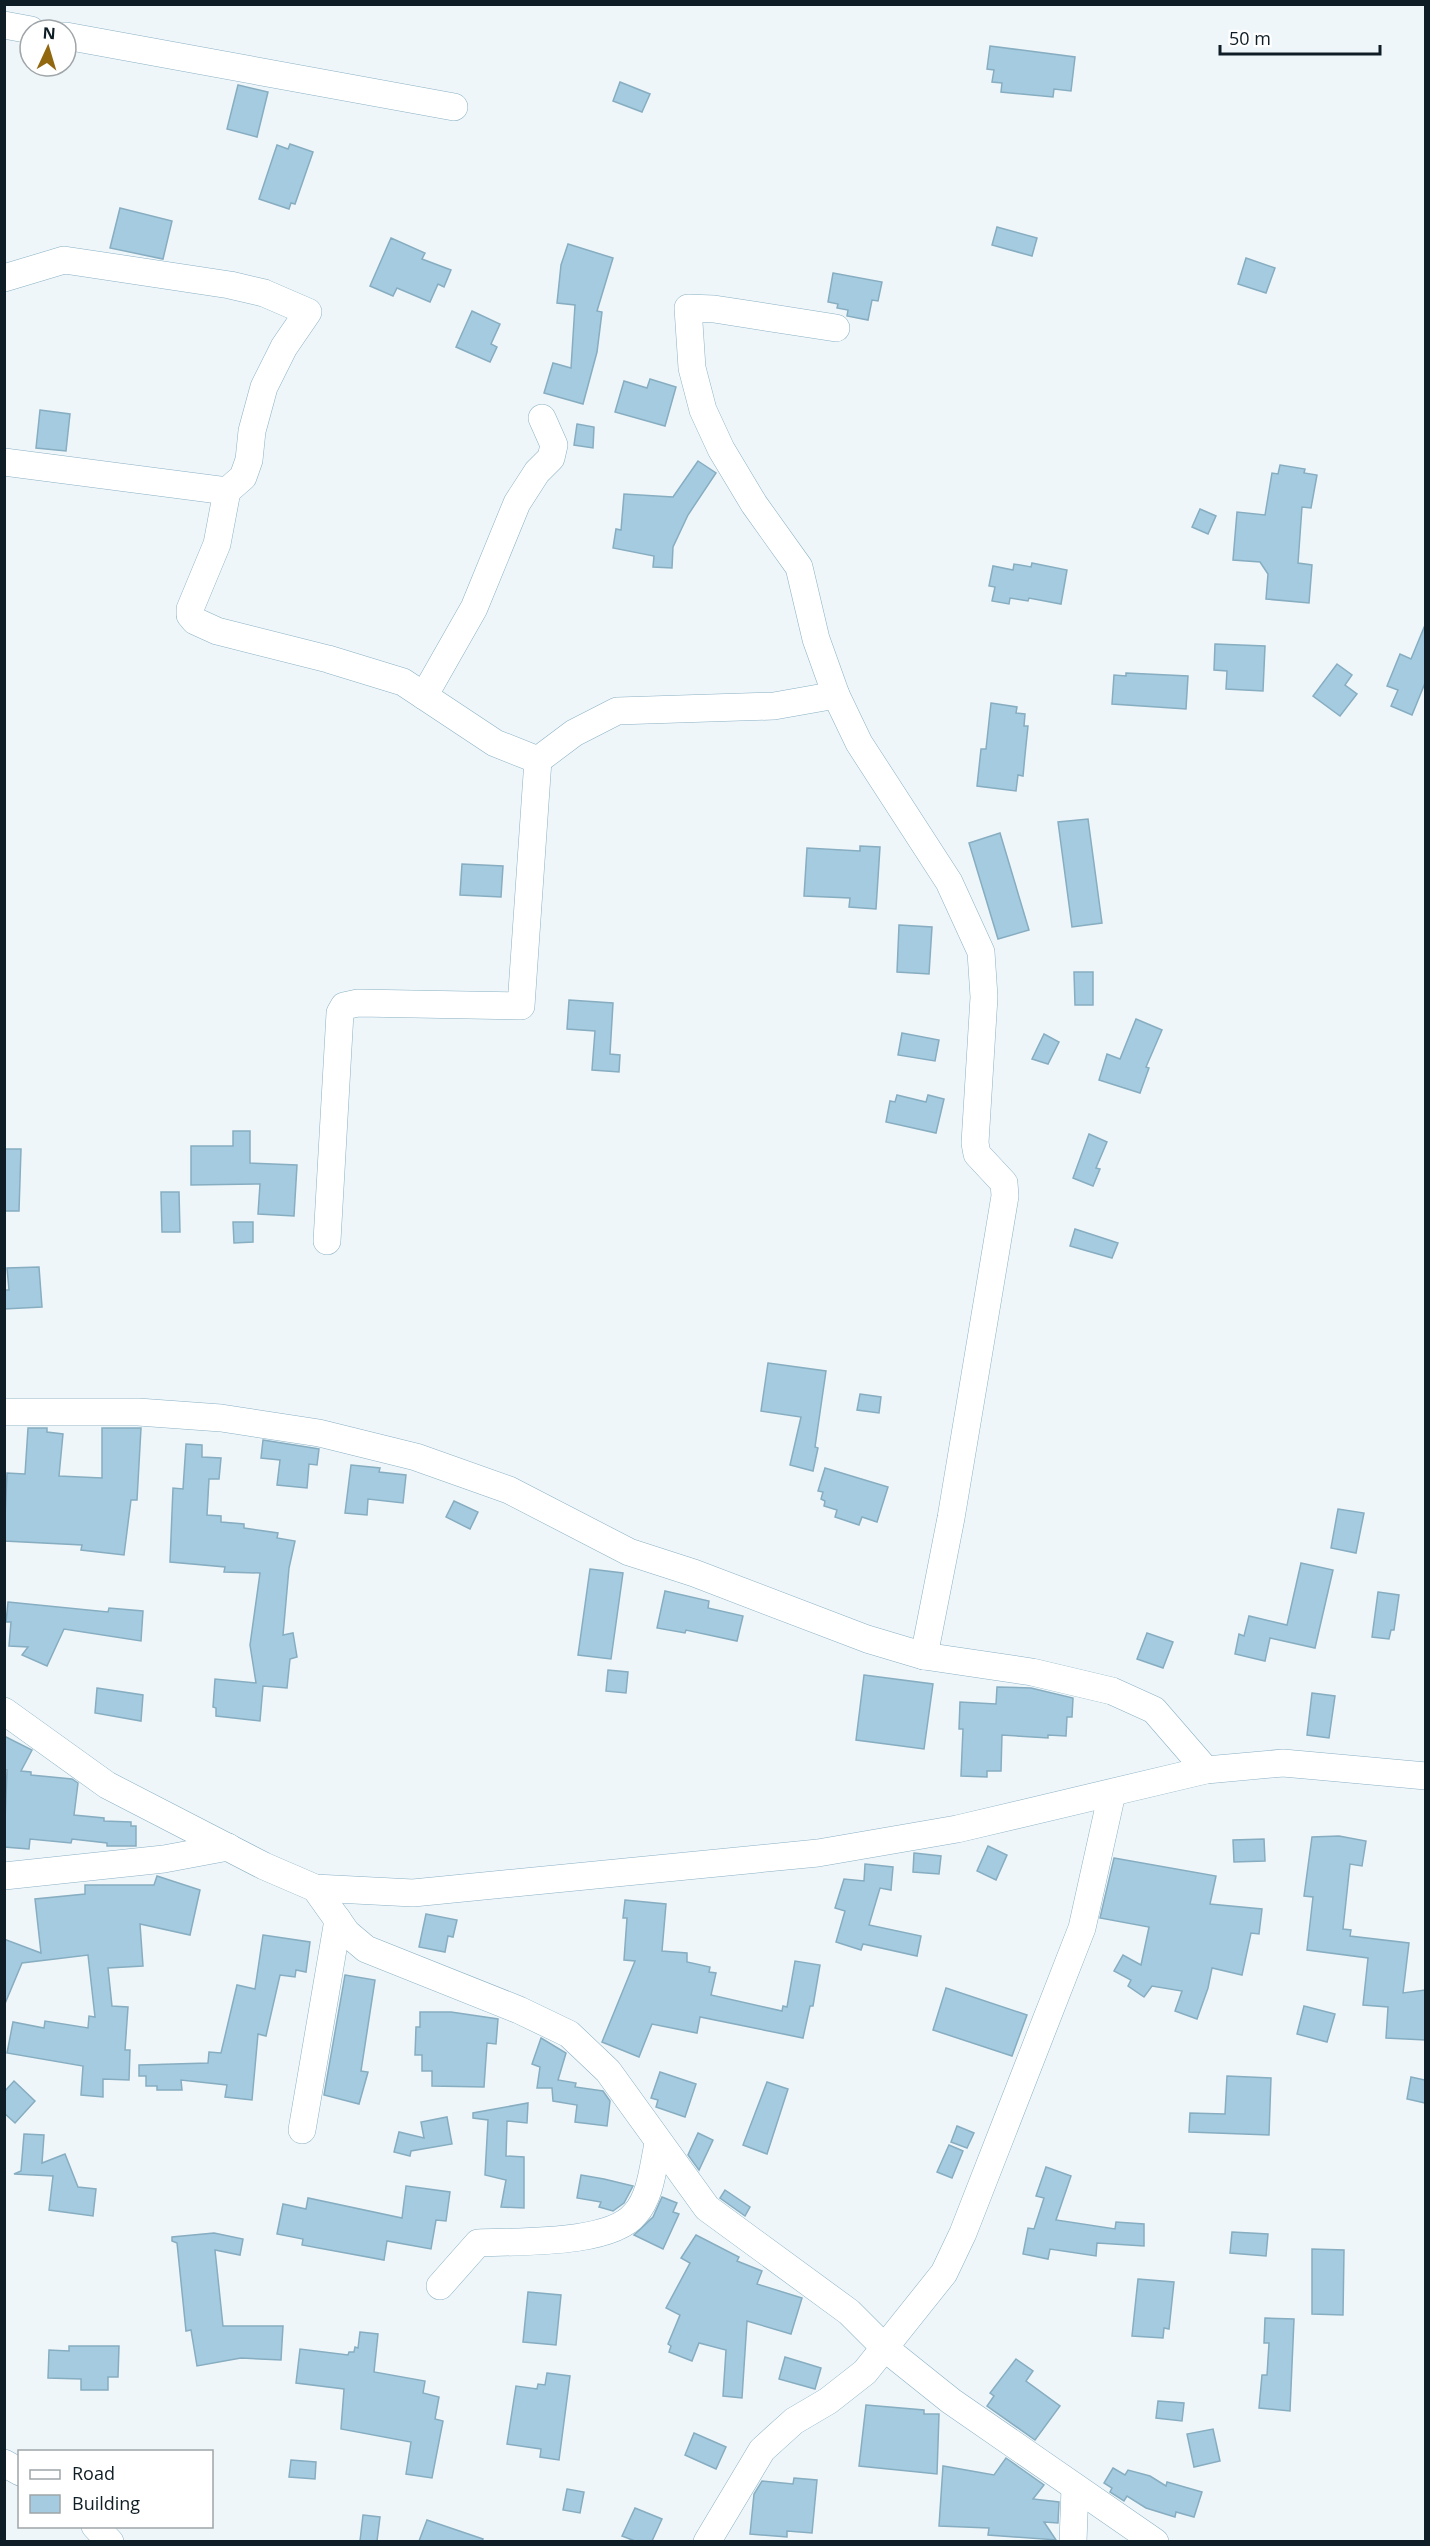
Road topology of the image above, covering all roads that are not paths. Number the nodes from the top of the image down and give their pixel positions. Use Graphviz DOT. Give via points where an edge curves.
graph roads {
  1 [pos="78,38"];
  2 [pos="454,107"];
  3 [pos="4,278"];
  4 [pos="836,328"];
  5 [pos="542,418"];
  6 [pos="4,462"];
  7 [pos="227,491"];
  8 [pos="836,695"];
  9 [pos="424,696"];
  10 [pos="538,760"];
  11 [pos="327,1240"];
  12 [pos="4,1412"];
  13 [pos="924,1656"];
  14 [pos="4,1711"];
  15 [pos="1206,1770"];
  16 [pos="1425,1776"];
  17 [pos="1112,1793"];
  18 [pos="228,1848"];
  19 [pos="4,1876"];
  20 [pos="315,1888"];
  21 [pos="338,1920"];
  22 [pos="302,2130"];
  23 [pos="658,2144"];
  24 [pos="440,2286"];
  25 [pos="886,2349"];
  26 [pos="4,2463"];
  27 [pos="18,2471"];
  28 [pos="1075,2488"];
  29 [pos="96,2528"];
  30 [pos="110,2541"];
  31 [pos="707,2541"];
  32 [pos="1073,2541"];
  33 [pos="1155,2541"];
  1 -- 2 [label="street"];
  3 -- 7 [label="street" via="64,260 230,285 264,293 308,312 264,387 243,477"];
  4 -- 8 [label="street" via="688,308 692,368 703,410 754,504 799,567 816,639"];
  5 -- 9 [label="street" via="554,445 551,458 517,503 474,608"];
  6 -- 7 [label="street"];
  7 -- 9 [label="street" via="217,544 190,609 195,621 217,632 403,682"];
  8 -- 10 [label="street" via="774,706 617,711 574,733"];
  8 -- 13 [label="street" via="859,743 950,882 981,952 984,997 975,1143 977,1154 1004,1183 991,1287"];
  9 -- 10 [label="street" via="495,743"];
  10 -- 11 [label="street" via="521,1006 344,1006 338,1036"];
  12 -- 13 [label="street" via="138,1412 221,1418 319,1432 416,1457 509,1490 629,1552"];
  13 -- 15 [label="street" via="1032,1672 1112,1691 1154,1710"];
  14 -- 18 [label="street" via="107,1785"];
  15 -- 16 [label="street" via="1283,1763"];
  15 -- 17 [label="street"];
  17 -- 20 [label="street" via="957,1829 818,1852 413,1893"];
  17 -- 25 [label="street" via="1082,1928 963,2233 944,2273"];
  18 -- 19 [label="street"];
  18 -- 20 [label="street"];
  20 -- 21 [label="street"];
  21 -- 22 [label="street"];
  21 -- 23 [label="street" via="366,1949 570,2034 608,2071"];
  23 -- 24 [label="street" via="648,2187 636,2214 616,2230 538,2242 478,2243"];
  23 -- 25 [label="street" via="707,2208 849,2312"];
  25 -- 28 [label="street" via="951,2401"];
  25 -- 31 [label="street" via="865,2372 794,2421 762,2450"];
  26 -- 27 [label="street"];
  28 -- 32 [label="street"];
  28 -- 33 [label="street"];
  29 -- 30 [label="street"];
}
